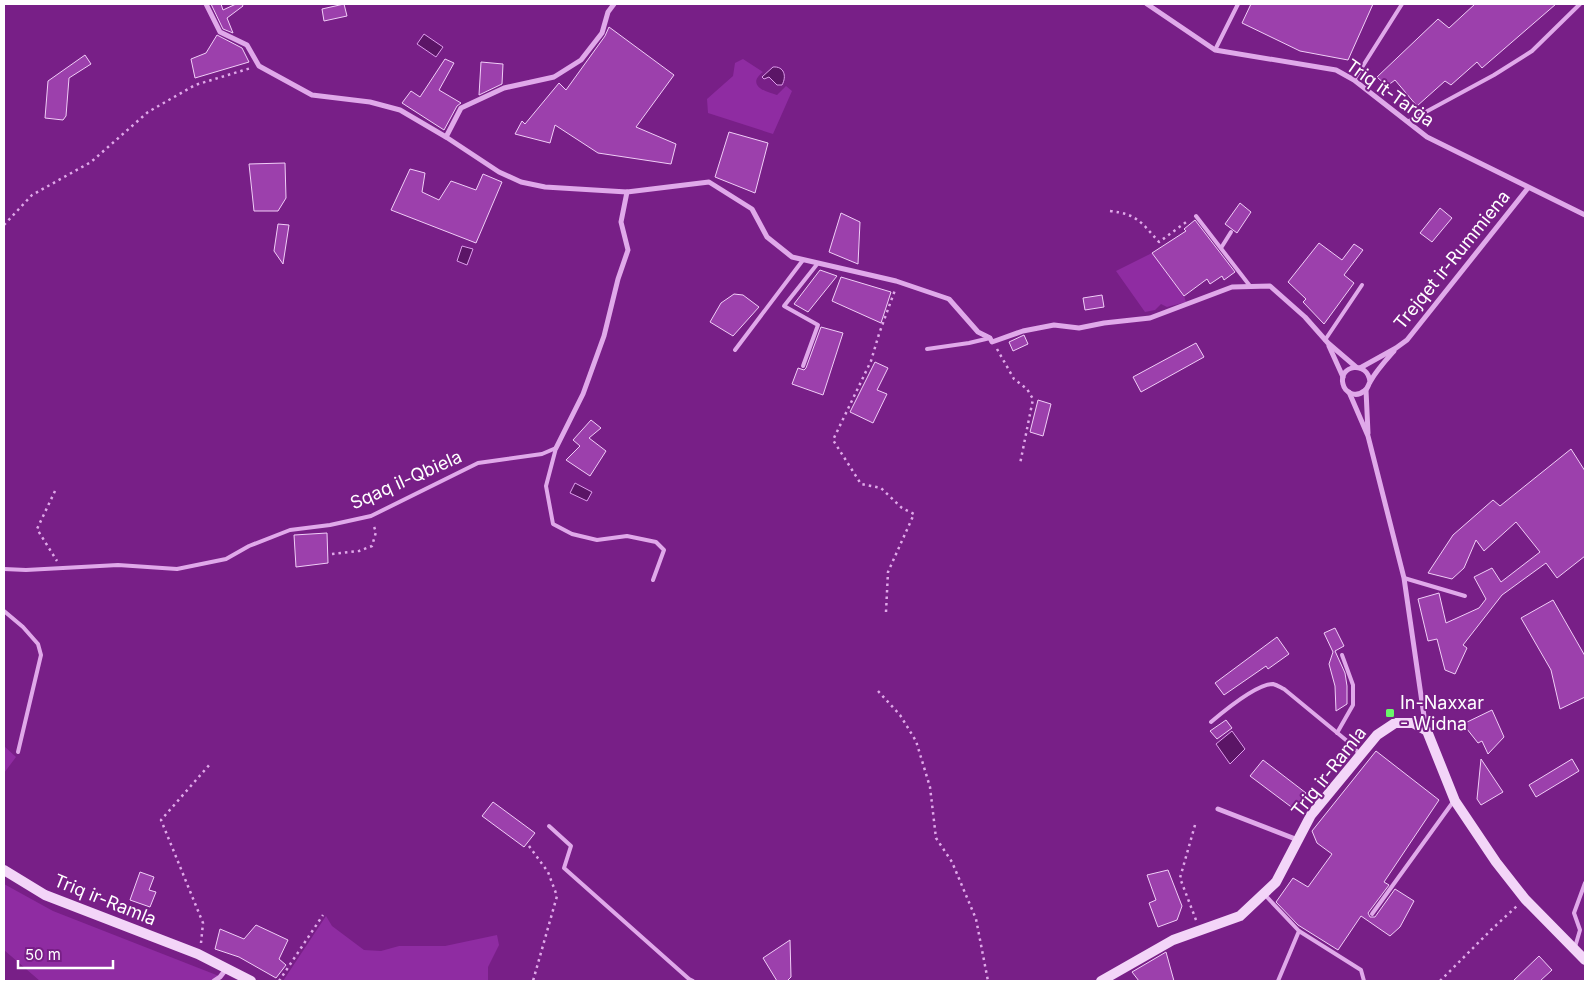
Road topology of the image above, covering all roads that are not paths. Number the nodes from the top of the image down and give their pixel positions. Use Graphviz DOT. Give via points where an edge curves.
graph roads {
  1 [pos="206,4"];
  2 [pos="614,4"];
  3 [pos="1147,4"];
  4 [pos="1238,4"];
  5 [pos="1402,4"];
  6 [pos="1580,4"];
  7 [pos="1215,50"];
  8 [pos="1354,80"];
  9 [pos="1409,121"];
  10 [pos="446,137"];
  11 [pos="1528,188"];
  12 [pos="627,192"];
  13 [pos="1196,216"];
  14 [pos="1585,216"];
  15 [pos="1231,232"];
  16 [pos="1221,248"];
  17 [pos="803,260"];
  18 [pos="818,263"];
  19 [pos="1362,285"];
  20 [pos="1250,286"];
  21 [pos="991,340"];
  22 [pos="1326,341"];
  23 [pos="1396,348"];
  24 [pos="927,349"];
  25 [pos="735,350"];
  26 [pos="802,366"];
  27 [pos="1358,367"];
  28 [pos="1343,377"];
  29 [pos="1370,382"];
  30 [pos="1366,390"];
  31 [pos="1348,392"];
  32 [pos="1368,436"];
  33 [pos="556,448"];
  34 [pos="4,569"];
  35 [pos="1404,578"];
  36 [pos="653,580"];
  37 [pos="1465,596"];
  38 [pos="4,611"];
  39 [pos="1342,655"];
  40 [pos="1211,722"];
  41 [pos="1426,730"];
  42 [pos="1337,733"];
  43 [pos="18,752"];
  44 [pos="1360,755"];
  45 [pos="1455,801"];
  46 [pos="1218,810"];
  47 [pos="549,826"];
  48 [pos="1298,840"];
  49 [pos="4,870"];
  50 [pos="1585,883"];
  51 [pos="1264,894"];
  52 [pos="1372,914"];
  53 [pos="1299,930"];
  54 [pos="1574,949"];
  55 [pos="1585,960"];
  56 [pos="227,968"];
  57 [pos="214,981"];
  58 [pos="251,981"];
  59 [pos="693,981"];
  60 [pos="1101,981"];
  61 [pos="1278,981"];
  62 [pos="1364,981"];
  1 -- 10 [label="street" via="220,32 247,45 260,66 312,95 370,102 400,110"];
  2 -- 10 [label="street" via="602,33 582,60 554,77 504,88 466,105 461,108"];
  3 -- 7 [label="street, Triq it-Tarġa"];
  4 -- 7 [label="lane"];
  5 -- 8 [label="lane"];
  6 -- 9 [label="lane" via="1532,50 1494,75"];
  7 -- 8 [label="street, Triq it-Tarġa" via="1336,70"];
  8 -- 9 [label="street, Triq it-Tarġa"];
  9 -- 11 [label="street, Triq it-Tarġa" via="1427,136"];
  10 -- 12 [label="street" via="521,182 545,187"];
  11 -- 14 [label="street, Triq it-Tarġa"];
  11 -- 23 [label="street, Trejqet ir-Rummiena" via="1407,340"];
  12 -- 17 [label="street" via="710,182 752,209 767,237 792,257"];
  12 -- 33 [label="street" via="620,222 628,250 604,336 583,394"];
  13 -- 16 [label="lane"];
  15 -- 16 [label="lane"];
  16 -- 20 [label="lane"];
  17 -- 18 [label="street"];
  17 -- 25 [label="lane"];
  18 -- 21 [label="street" via="896,280 949,299 978,332"];
  18 -- 26 [label="lane" via="784,306 818,325"];
  19 -- 22 [label="lane"];
  20 -- 21 [label="street" via="1232,287 1150,318 1079,328 1054,325"];
  20 -- 22 [label="street" via="1270,286"];
  21 -- 24 [label="lane"];
  22 -- 27 [label="street"];
  22 -- 28 [label="street"];
  23 -- 27 [label="street, Trejqet ir-Rummiena"];
  23 -- 29 [label="street, Trejqet ir-Rummiena"];
  27 -- 28 [label="street" via="1348,370"];
  27 -- 29 [label="street" via="1367,373"];
  28 -- 31 [label="street" via="1343,385"];
  29 -- 30 [label="street"];
  30 -- 31 [label="street" via="1357,394"];
  30 -- 32 [label="street"];
  31 -- 32 [label="street"];
  32 -- 35 [label="street"];
  33 -- 34 [label="lane, Sqaq il-Qbiela" via="542,454 478,463 371,516 290,530 226,559 177,570 118,565"];
  33 -- 36 [label="lane" via="546,486 553,524 572,534 597,540 627,536 656,542 664,550"];
  35 -- 37 [label="lane"];
  35 -- 41 [label="street"];
  38 -- 43 [label="lane" via="38,644 41,655"];
  39 -- 42 [label="lane" via="1353,685 1353,705"];
  40 -- 42 [label="lane" via="1233,703 1265,685 1275,684"];
  41 -- 44 [label="main road, Triq ir-Ramla" via="1413,723 1395,723 1377,735"];
  41 -- 45 [label="main road"];
  42 -- 44 [label="lane"];
  44 -- 48 [label="main road, Triq ir-Ramla" via="1311,815"];
  45 -- 52 [label="lane"];
  45 -- 54 [label="main road" via="1525,899"];
  46 -- 48 [label="street"];
  47 -- 59 [label="lane" via="571,846 564,868"];
  48 -- 51 [label="main road, Triq ir-Ramla" via="1276,882"];
  49 -- 56 [label="main road, Triq ir-Ramla" via="45,894"];
  50 -- 54 [label="lane" via="1574,913 1580,930"];
  51 -- 53 [label="lane"];
  51 -- 60 [label="main road, Triq ir-Ramla" via="1240,916 1173,940"];
  53 -- 61 [label="lane"];
  53 -- 62 [label="lane" via="1361,970"];
  54 -- 55 [label="main road"];
  56 -- 57 [label="street"];
  56 -- 58 [label="main road, Triq ir-Ramla"];
}
